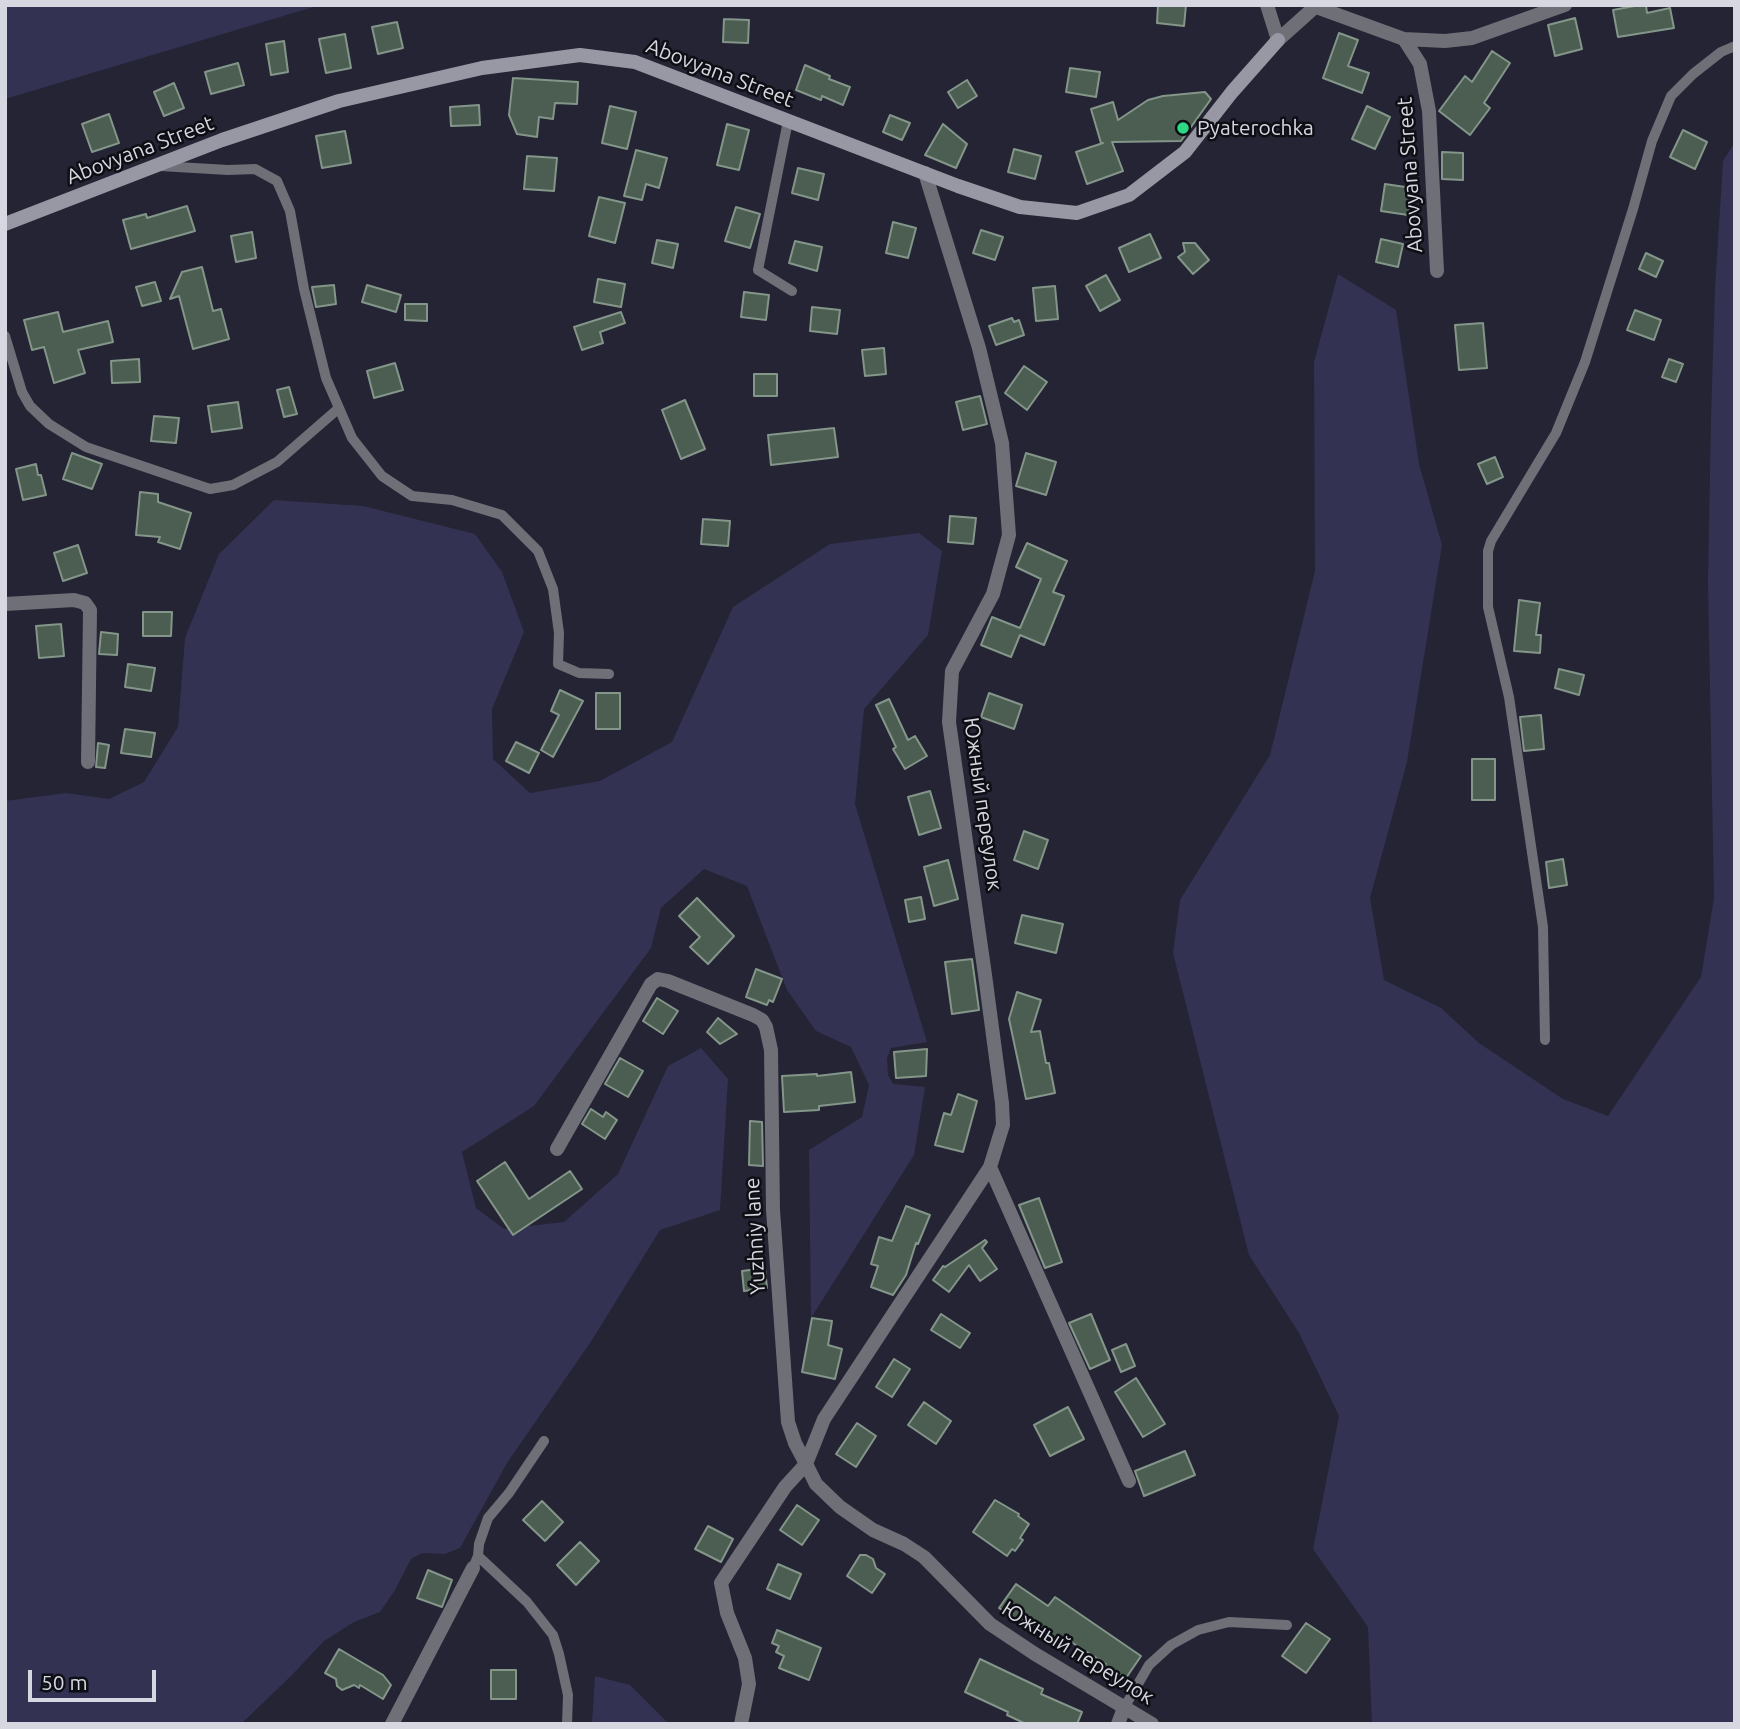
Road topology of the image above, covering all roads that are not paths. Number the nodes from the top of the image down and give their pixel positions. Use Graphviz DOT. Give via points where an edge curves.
graph roads {
  1 [pos="1267,5"];
  2 [pos="1564,5"];
  3 [pos="1317,6"];
  4 [pos="1404,39"];
  5 [pos="1278,40"];
  6 [pos="1735,46"];
  7 [pos="788,121"];
  8 [pos="156,166"];
  9 [pos="925,173"];
  10 [pos="5,224"];
  11 [pos="1437,271"];
  12 [pos="792,291"];
  13 [pos="5,335"];
  14 [pos="339,408"];
  15 [pos="5,604"];
  16 [pos="609,674"];
  17 [pos="88,762"];
  18 [pos="1545,1040"];
  19 [pos="557,1149"];
  20 [pos="990,1167"];
  21 [pos="544,1441"];
  22 [pos="806,1464"];
  23 [pos="1129,1481"];
  24 [pos="475,1562"];
  25 [pos="1287,1625"];
  26 [pos="1124,1708"];
  27 [pos="392,1724"];
  28 [pos="567,1724"];
  29 [pos="741,1724"];
  30 [pos="1118,1724"];
  31 [pos="1152,1724"];
  1 -- 5 [label="street"];
  2 -- 4 [label="street" via="1472,37"];
  3 -- 4 [label="street"];
  3 -- 5 [label="street"];
  4 -- 11 [label="street, Abovyana Street" via="1420,64 1429,111"];
  5 -- 9 [label="street, Abovyana Street" via="1185,152 1129,195 1077,213 1043,210 1020,207"];
  6 -- 18 [label="lane" via="1721,52 1671,96 1652,141 1585,362 1556,433 1488,551 1488,607 1509,697 1544,927"];
  7 -- 8 [label="street, Abovyana Street" via="635,62 580,55 482,68 339,101"];
  7 -- 9 [label="street, Abovyana Street"];
  7 -- 12 [label="lane" via="758,270"];
  8 -- 10 [label="street, Abovyana Street"];
  8 -- 14 [label="lane" via="255,169 277,181 290,211 326,378"];
  9 -- 20 [label="street, Южный переулок" via="979,348 1002,443 1009,535 993,594 953,671 949,722 1002,1104 1003,1125"];
  13 -- 14 [label="lane" via="22,392 49,424 86,447 210,489 233,485 277,462"];
  14 -- 16 [label="lane" via="352,438 382,476 412,496 452,500 502,515 538,551 553,589 558,664 579,673"];
  15 -- 17 [label="street" via="74,600 85,603 90,611"];
  19 -- 22 [label="street, Yuzhniy lane" via="658,979 762,1020 771,1050 773,1210 788,1422"];
  20 -- 22 [label="street, Южный переулок" via="824,1419"];
  20 -- 23 [label="street"];
  21 -- 24 [label="lane" via="488,1518"];
  22 -- 26 [label="street, Южный переулок" via="816,1484 840,1507 924,1557 990,1624"];
  22 -- 29 [label="street" via="785,1487 721,1583 749,1684"];
  24 -- 27 [label="street"];
  24 -- 28 [label="lane" via="527,1602 552,1635 568,1695"];
  25 -- 26 [label="lane" via="1229,1622 1198,1630 1149,1665"];
  26 -- 30 [label="street"];
  26 -- 31 [label="street, Южный переулок"];
}
